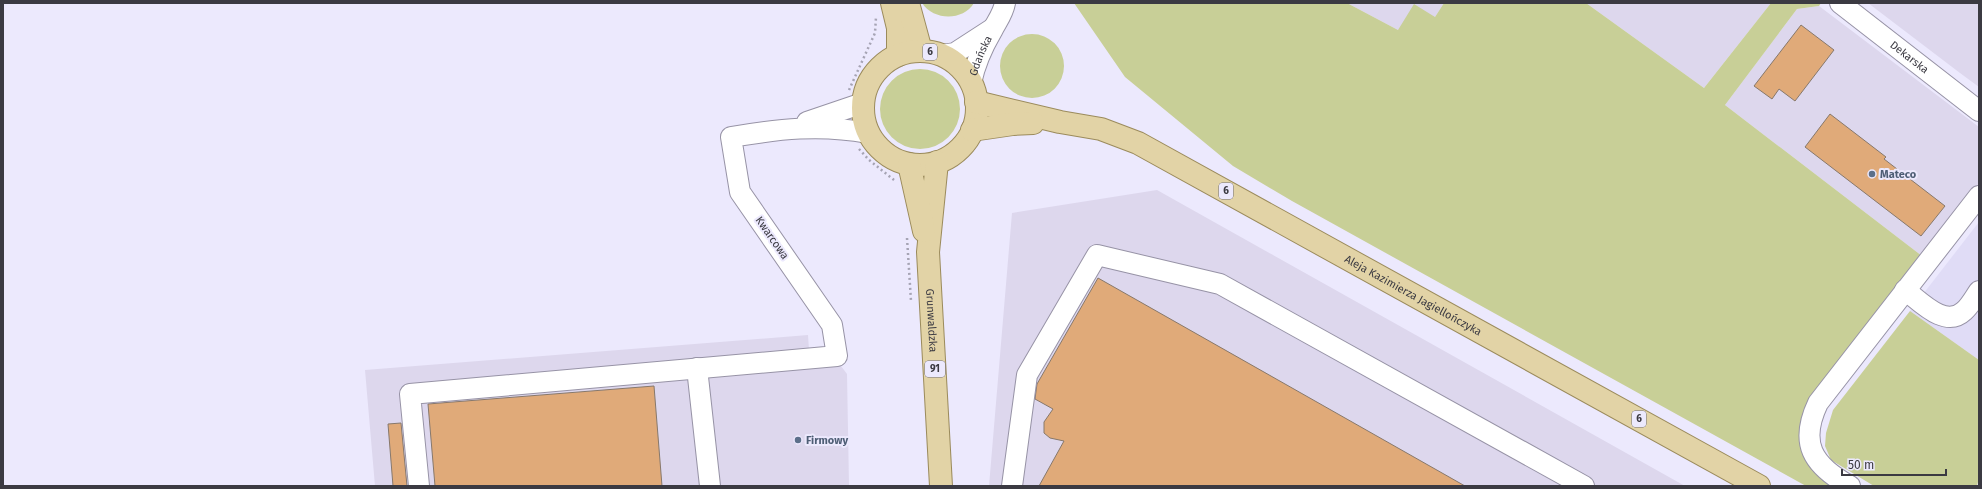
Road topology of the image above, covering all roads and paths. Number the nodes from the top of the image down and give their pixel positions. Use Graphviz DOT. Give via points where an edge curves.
graph roads {
  1 [pos="908,3"];
  2 [pos="1006,3"];
  3 [pos="1840,3"];
  4 [pos="884,7"];
  5 [pos="992,29"];
  6 [pos="931,53"];
  7 [pos="898,55"];
  8 [pos="974,93"];
  9 [pos="856,97"];
  10 [pos="1979,111"];
  11 [pos="1060,122"];
  12 [pos="790,128"];
  13 [pos="972,130"];
  14 [pos="862,139"];
  15 [pos="937,162"];
  16 [pos="909,164"];
  17 [pos="897,185"];
  18 [pos="1979,196"];
  19 [pos="907,233"];
  20 [pos="928,252"];
  21 [pos="1905,290"];
  22 [pos="1979,291"];
  23 [pos="912,304"];
  24 [pos="697,368"];
  25 [pos="419,486"];
  26 [pos="710,486"];
  27 [pos="941,486"];
  28 [pos="1012,486"];
  29 [pos="1584,486"];
  30 [pos="1759,486"];
  31 [pos="1850,486"];
  1 -- 6 [label="main road"];
  2 -- 5 [label="street, Gdańska" via="1000,19"];
  3 -- 10 [label="street, Dekarska"];
  4 -- 7 [label="main road" via="898,28"];
  4 -- 9 [label="path"];
  5 -- 6 [label="street, Gdańska" via="955,53"];
  5 -- 8 [label="street, Gdańska" via="974,66"];
  6 -- 7 [label="main road, 6"];
  6 -- 8 [label="main road, 6" via="960,67"];
  7 -- 9 [label="main road, 6" via="885,63"];
  8 -- 11 [label="main road, Aleja Kazimierza Jagiellończyka / 6"];
  8 -- 13 [label="main road, 6" via="976,116"];
  9 -- 12 [label="street, Kwarcowa" via="843,111"];
  9 -- 14 [label="main road, 6" via="864,118"];
  11 -- 13 [label="main road, Aleja Kazimierza Jagiellończyka / 6" via="1013,124"];
  11 -- 30 [label="main road, Aleja Kazimierza Jagiellończyka / 6" via="1101,129 1138,142"];
  12 -- 14 [label="street, Kwarcowa" via="846,128"];
  12 -- 24 [label="street, Kwarcowa" via="731,137 740,192 832,325 837,356"];
  13 -- 15 [label="main road, 6" via="964,144"];
  14 -- 16 [label="main road, 6" via="876,144 896,160"];
  14 -- 17 [label="path" via="869,160"];
  15 -- 16 [label="main road, 6"];
  15 -- 20 [label="main road, Grunwaldzka / 91"];
  16 -- 20 [label="main road, Grunwaldzka / 91"];
  18 -- 21 [label="street"];
  19 -- 23 [label="path"];
  20 -- 27 [label="main road, Grunwaldzka / 91"];
  21 -- 22 [label="street" via="1946,318 1952,318 1964,311"];
  21 -- 31 [label="street" via="1818,402 1809,426 1810,448 1815,457 1825,469"];
  24 -- 25 [label="street" via="410,394"];
  24 -- 26 [label="street"];
  28 -- 29 [label="street" via="1026,375 1097,255 1220,284"];
}
